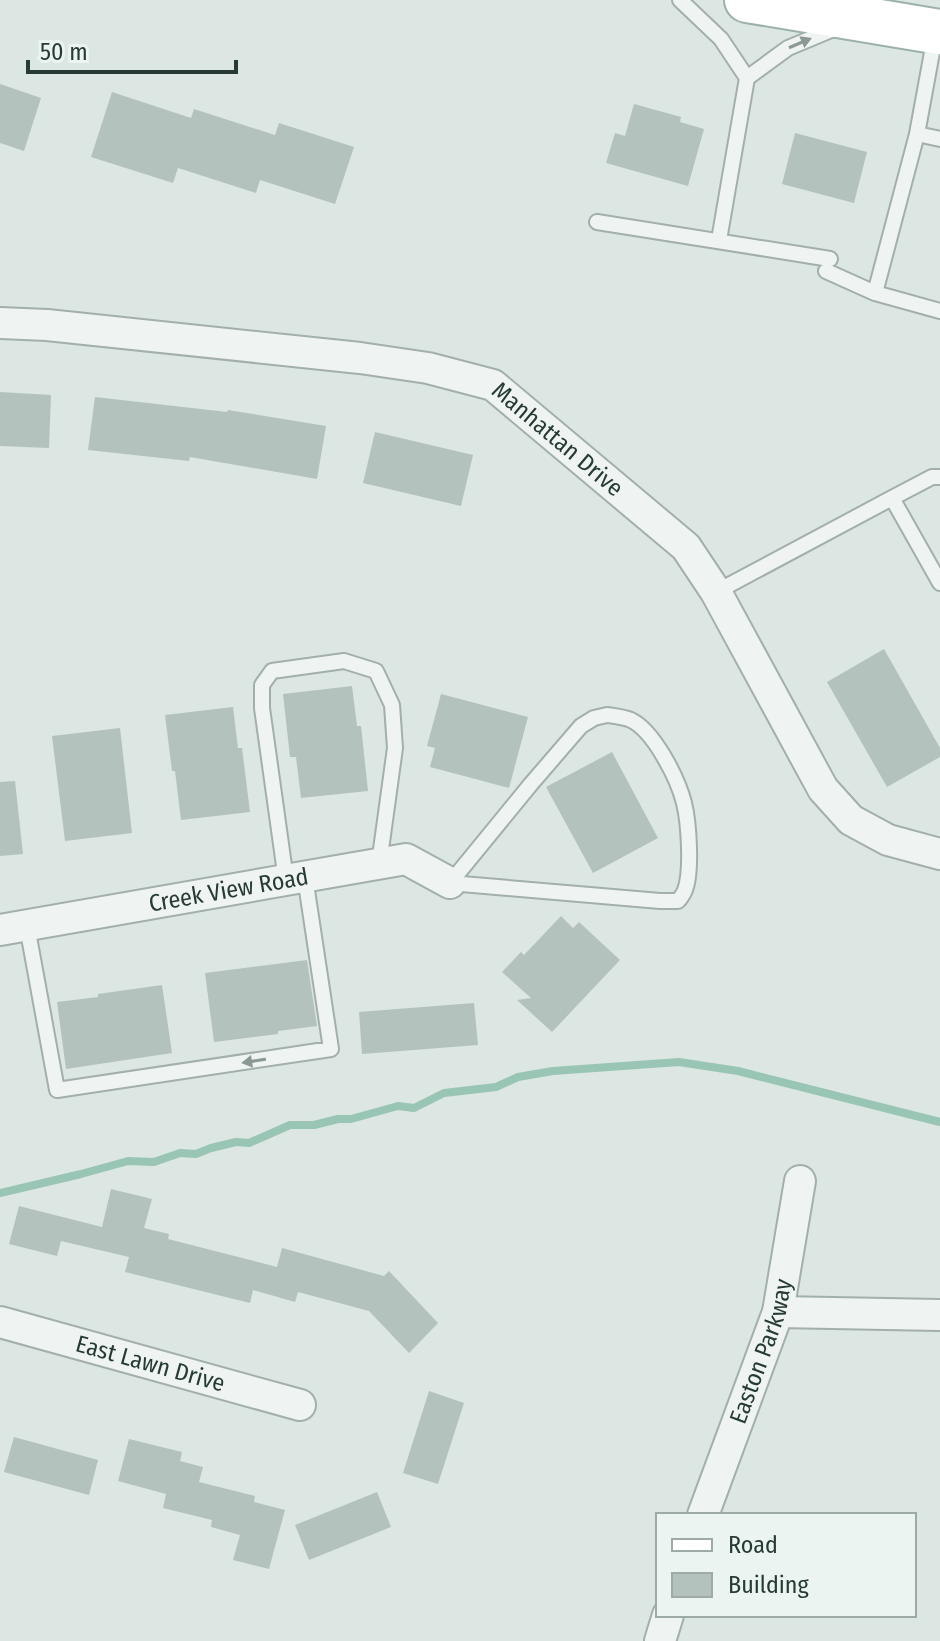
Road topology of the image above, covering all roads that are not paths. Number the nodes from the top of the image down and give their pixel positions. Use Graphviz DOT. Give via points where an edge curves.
graph roads {
  1 [pos="680,0"];
  2 [pos="747,0"];
  3 [pos="859,18"];
  4 [pos="938,31"];
  5 [pos="747,78"];
  6 [pos="917,134"];
  7 [pos="940,139"];
  8 [pos="597,222"];
  9 [pos="719,240"];
  10 [pos="875,293"];
  11 [pos="940,311"];
  12 [pos="0,323"];
  13 [pos="940,477"];
  14 [pos="892,498"];
  15 [pos="940,583"];
  16 [pos="716,592"];
  17 [pos="940,854"];
  18 [pos="379,864"];
  19 [pos="295,879"];
  20 [pos="450,883"];
  21 [pos="13,928"];
  22 [pos="800,1181"];
  23 [pos="778,1312"];
  24 [pos="940,1315"];
  25 [pos="0,1322"];
  26 [pos="300,1405"];
  27 [pos="704,1513"];
  28 [pos="667,1617"];
  29 [pos="660,1641"];
  1 -- 5 [label="lane" via="721,39"];
  2 -- 3 [label="main road"];
  3 -- 4 [label="main road"];
  5 -- 3 [label="lane, one-way" via="788,48"];
  4 -- 6 [label="lane"];
  5 -- 9 [label="lane"];
  6 -- 7 [label="lane"];
  6 -- 10 [label="lane"];
  8 -- 9 [label="lane"];
  9 -- 10 [label="lane" via="828,265"];
  10 -- 11 [label="lane"];
  12 -- 16 [label="street, Manhattan Drive" via="360,358 493,385 686,547"];
  13 -- 14 [label="lane"];
  14 -- 15 [label="lane"];
  14 -- 16 [label="lane"];
  16 -- 17 [label="street, Manhattan Drive" via="823,789 851,820 888,840"];
  18 -- 19 [label="street, Creek View Road"];
  18 -- 19 [label="lane" via="395,748 392,705 376,671 344,661 272,671 262,685 262,708"];
  18 -- 20 [label="street, Creek View Road" via="406,859"];
  19 -- 21 [label="street, Creek View Road"];
  19 -- 21 [label="lane, one-way" via="331,1049 57,1090"];
  20 -- 20 [label="lane" via="560,749 594,718 631,720 671,768 687,830 688,870 678,901"];
  22 -- 23 [label="street, Easton Parkway"];
  23 -- 24 [label="street"];
  23 -- 27 [label="street, Easton Parkway"];
  25 -- 26 [label="street, East Lawn Drive"];
  28 -- 29 [label="street"];
}
